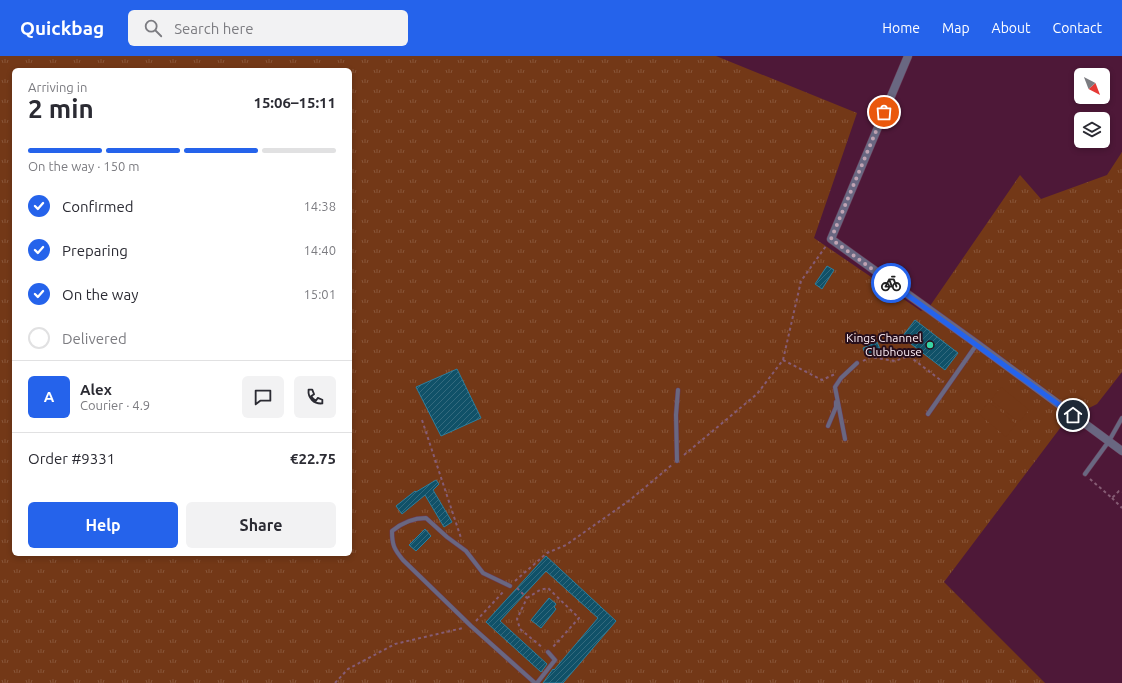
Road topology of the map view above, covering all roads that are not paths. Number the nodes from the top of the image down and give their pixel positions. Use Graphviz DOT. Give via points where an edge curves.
graph roads {
  1 [pos="908,56"];
  2 [pos="976,344"];
  3 [pos="856,364"];
  4 [pos="678,390"];
  5 [pos="836,397"];
  6 [pos="928,414"];
  7 [pos="1122,418"];
  8 [pos="828,426"];
  9 [pos="845,439"];
  10 [pos="1109,441"];
  11 [pos="1122,451"];
  12 [pos="677,461"];
  13 [pos="1084,474"];
  14 [pos="510,586"];
  15 [pos="548,652"];
  16 [pos="536,683"];
  1 -- 2 [label="street" via="831,239"];
  2 -- 6 [label="lane"];
  2 -- 10 [label="street"];
  3 -- 5 [label="lane" via="835,387"];
  4 -- 12 [label="lane"];
  5 -- 8 [label="lane" via="836,407"];
  5 -- 9 [label="lane"];
  7 -- 10 [label="lane"];
  10 -- 11 [label="street"];
  10 -- 13 [label="lane"];
  14 -- 16 [label="lane" via="483,573 466,551 426,518 410,520 392,531 395,550 404,560 471,626"];
  15 -- 16 [label="lane" via="555,660"];
}
